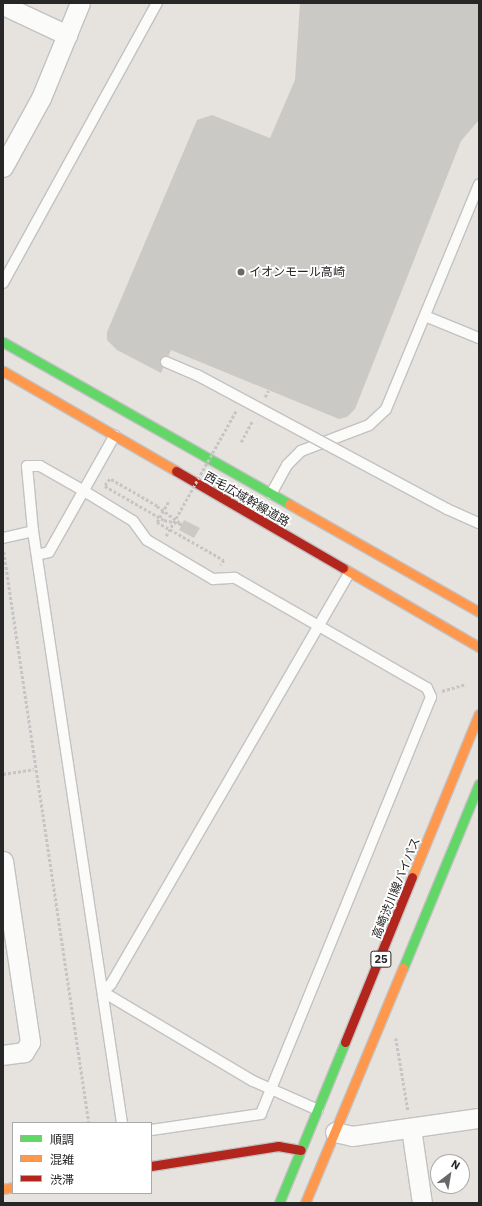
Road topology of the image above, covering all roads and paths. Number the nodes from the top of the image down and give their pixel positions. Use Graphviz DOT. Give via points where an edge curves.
graph roads {
  1 [pos="80,3"];
  2 [pos="157,3"];
  3 [pos="3,5"];
  4 [pos="67,35"];
  5 [pos="4,161"];
  6 [pos="479,184"];
  7 [pos="3,283"];
  8 [pos="425,316"];
  9 [pos="479,338"];
  10 [pos="3,342"];
  11 [pos="166,362"];
  12 [pos="3,371"];
  13 [pos="240,405"];
  14 [pos="115,436"];
  15 [pos="84,490"];
  16 [pos="271,494"];
  17 [pos="169,500"];
  18 [pos="163,511"];
  19 [pos="157,522"];
  20 [pos="173,522"];
  21 [pos="479,523"];
  22 [pos="154,526"];
  23 [pos="33,531"];
  24 [pos="166,536"];
  25 [pos="3,538"];
  26 [pos="3,547"];
  27 [pos="37,555"];
  28 [pos="220,568"];
  29 [pos="349,573"];
  30 [pos="479,612"];
  31 [pos="317,625"];
  32 [pos="479,647"];
  33 [pos="466,684"];
  34 [pos="430,694"];
  35 [pos="479,714"];
  36 [pos="34,769"];
  37 [pos="3,774"];
  38 [pos="479,784"];
  39 [pos="3,861"];
  40 [pos="9,939"];
  41 [pos="102,992"];
  42 [pos="382,1018"];
  43 [pos="3,1055"];
  44 [pos="271,1089"];
  45 [pos="318,1110"];
  46 [pos="479,1118"];
  47 [pos="89,1122"];
  48 [pos="122,1122"];
  49 [pos="411,1128"];
  50 [pos="152,1130"];
  51 [pos="335,1132"];
  52 [pos="301,1150"];
  53 [pos="152,1166"];
  54 [pos="279,1203"];
  55 [pos="305,1203"];
  56 [pos="422,1203"];
  1 -- 4 [label="street"];
  2 -- 7 [label="lane"];
  3 -- 4 [label="street"];
  4 -- 5 [label="street" via="40,98"];
  6 -- 8 [label="lane"];
  8 -- 9 [label="lane"];
  8 -- 16 [label="lane" via="380,417 369,425 301,451 287,465"];
  10 -- 16 [label="street, 西毛広域幹線道路"];
  11 -- 21 [label="lane, bridge"];
  12 -- 14 [label="street, 西毛広域幹線道路"];
  13 -- 20 [label="path, bridge"];
  14 -- 15 [label="lane"];
  14 -- 29 [label="street, 西毛広域幹線道路"];
  15 -- 23 [label="lane" via="40,466 27,466"];
  15 -- 27 [label="lane" via="49,552"];
  15 -- 31 [label="lane" via="133,521 147,540 213,579 235,578"];
  16 -- 30 [label="street, 西毛広域幹線道路"];
  17 -- 18 [label="path"];
  18 -- 19 [label="path"];
  18 -- 20 [label="path, bridge" via="182,524"];
  18 -- 20 [label="path, bridge" via="110,479 105,486"];
  19 -- 22 [label="path"];
  19 -- 28 [label="path" via="224,560"];
  20 -- 24 [label="path, bridge"];
  23 -- 25 [label="lane"];
  23 -- 27 [label="lane"];
  26 -- 36 [label="path"];
  27 -- 41 [label="lane"];
  29 -- 31 [label="lane"];
  29 -- 32 [label="street, 西毛広域幹線道路"];
  31 -- 34 [label="lane" via="427,688"];
  31 -- 41 [label="lane" via="111,984"];
  33 -- 34 [label="path"];
  34 -- 44 [label="lane"];
  35 -- 45 [label="street, 高崎渋川線バイパス / 25"];
  36 -- 37 [label="path"];
  36 -- 47 [label="path"];
  38 -- 42 [label="street, 25"];
  39 -- 40 [label="street"];
  40 -- 43 [label="street" via="30,1042 24,1052"];
  41 -- 44 [label="lane"];
  41 -- 48 [label="lane"];
  42 -- 49 [label="path" via="396,1038"];
  42 -- 51 [label="street, 25"];
  44 -- 45 [label="lane"];
  44 -- 50 [label="lane" via="261,1114"];
  45 -- 52 [label="street, 高崎渋川線バイパス / 25"];
  46 -- 49 [label="street"];
  49 -- 51 [label="street" via="352,1136"];
  49 -- 56 [label="street"];
  51 -- 55 [label="street, 25"];
  52 -- 53 [label="street" via="278,1146"];
  52 -- 54 [label="street, 高崎渋川線バイパス / 25"];
}
